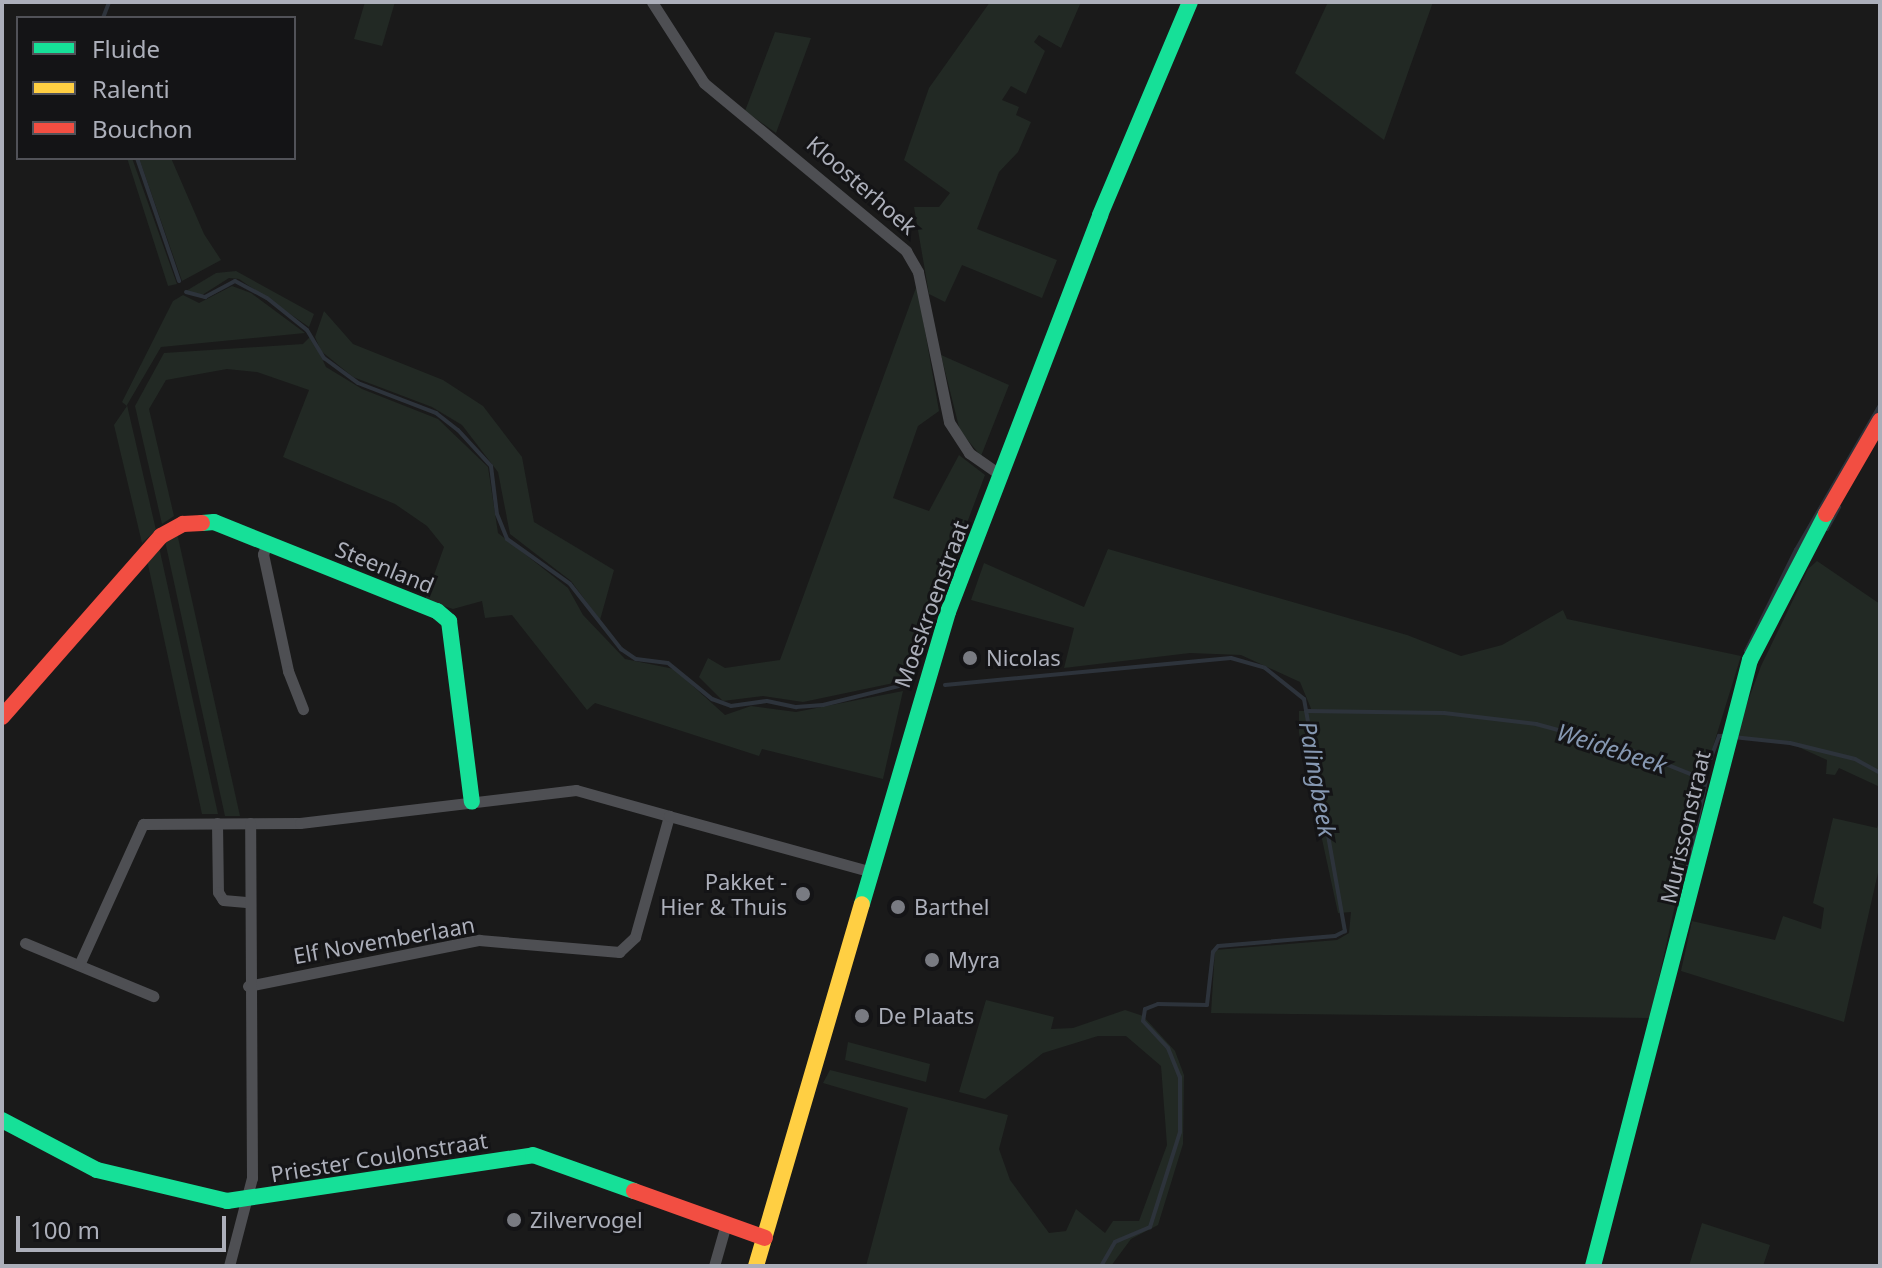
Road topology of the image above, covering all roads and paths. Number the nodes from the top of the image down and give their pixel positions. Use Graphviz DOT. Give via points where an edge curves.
graph roads {
  1 [pos="652,2"];
  2 [pos="1190,2"];
  3 [pos="1880,421"];
  4 [pos="1001,475"];
  5 [pos="267,543"];
  6 [pos="303,709"];
  7 [pos="2,717"];
  8 [pos="472,802"];
  9 [pos="669,816"];
  10 [pos="217,823"];
  11 [pos="250,823"];
  12 [pos="868,871"];
  13 [pos="246,902"];
  14 [pos="25,943"];
  15 [pos="79,965"];
  16 [pos="248,986"];
  17 [pos="153,996"];
  18 [pos="2,1120"];
  19 [pos="248,1201"];
  20 [pos="726,1224"];
  21 [pos="765,1238"];
  22 [pos="229,1266"];
  23 [pos="714,1266"];
  24 [pos="756,1266"];
  25 [pos="1593,1266"];
  1 -- 4 [label="street, Kloosterhoek" via="704,83 906,251 918,272 949,422 969,453"];
  2 -- 4 [label="street, Moeskroenstraat"];
  3 -- 25 [label="street, Murissonstraat" via="1805,550 1750,660"];
  4 -- 12 [label="street, Moeskroenstraat" via="927,674"];
  5 -- 6 [label="street" via="263,554 284,656"];
  5 -- 7 [label="street, Steenland" via="199,520 168,531"];
  5 -- 8 [label="street, Steenland" via="437,611 449,621"];
  8 -- 9 [label="street" via="576,790"];
  8 -- 11 [label="street" via="300,823"];
  9 -- 12 [label="street"];
  9 -- 16 [label="street, Elf Novemberlaan" via="635,937 619,952 479,940"];
  10 -- 11 [label="street"];
  10 -- 13 [label="street" via="218,892 223,900"];
  10 -- 15 [label="street" via="143,824"];
  11 -- 13 [label="street"];
  12 -- 21 [label="street, Moeskroenstraat"];
  13 -- 16 [label="street"];
  14 -- 15 [label="street"];
  15 -- 17 [label="street"];
  16 -- 19 [label="street"];
  18 -- 19 [label="street, Priester Coulonstraat" via="97,1170 227,1201"];
  19 -- 20 [label="street, Priester Coulonstraat" via="533,1155"];
  19 -- 22 [label="street"];
  20 -- 21 [label="street, Priester Coulonstraat"];
  20 -- 23 [label="street"];
  21 -- 24 [label="street, Moeskroenstraat"];
}
